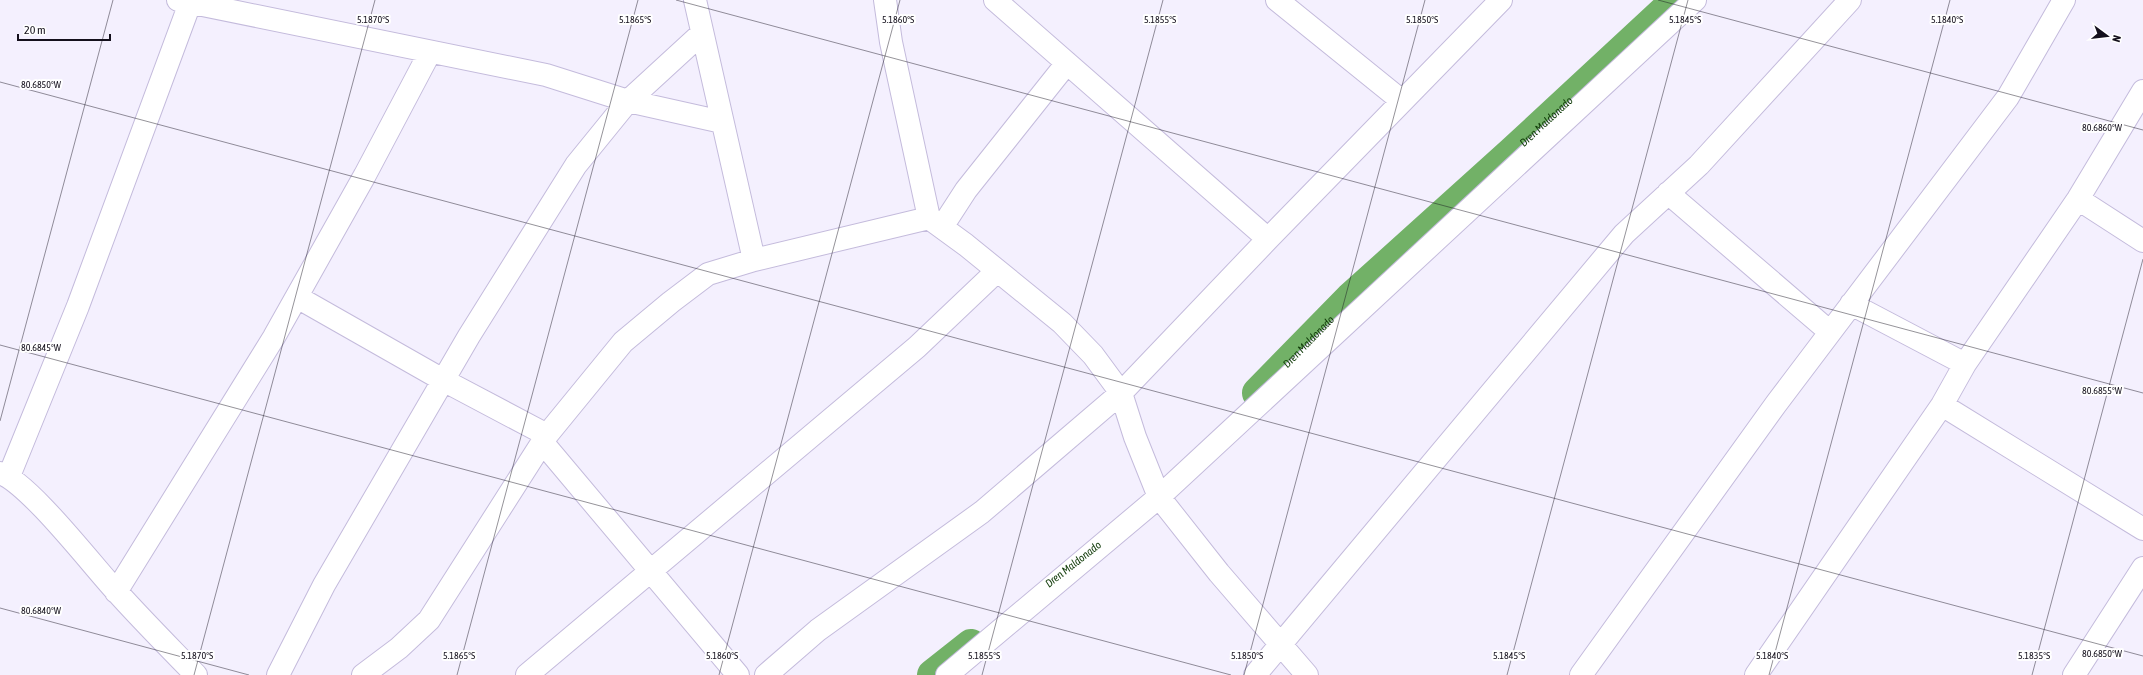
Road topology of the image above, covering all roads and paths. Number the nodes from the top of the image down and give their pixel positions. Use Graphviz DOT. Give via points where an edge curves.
graph roads {
  1 [pos="695,0"];
  2 [pos="885,0"];
  3 [pos="994,0"];
  4 [pos="1277,0"];
  5 [pos="1501,0"];
  6 [pos="1695,0"];
  7 [pos="1850,0"];
  8 [pos="2064,0"];
  9 [pos="184,2"];
  10 [pos="702,34"];
  11 [pos="430,52"];
  12 [pos="1067,63"];
  13 [pos="2143,91"];
  14 [pos="628,101"];
  15 [pos="1402,101"];
  16 [pos="722,122"];
  17 [pos="1668,193"];
  18 [pos="2078,199"];
  19 [pos="935,223"];
  20 [pos="1268,239"];
  21 [pos="2143,241"];
  22 [pos="754,260"];
  23 [pos="998,271"];
  24 [pos="297,297"];
  25 [pos="1851,304"];
  26 [pos="1830,332"];
  27 [pos="1965,364"];
  28 [pos="444,380"];
  29 [pos="1121,394"];
  30 [pos="1942,405"];
  31 [pos="545,439"];
  32 [pos="4,474"];
  33 [pos="1159,497"];
  34 [pos="2143,530"];
  35 [pos="2143,568"];
  36 [pos="651,571"];
  37 [pos="116,592"];
  38 [pos="1280,644"];
  39 [pos="196,675"];
  40 [pos="278,675"];
  41 [pos="363,675"];
  42 [pos="527,675"];
  43 [pos="738,675"];
  44 [pos="766,675"];
  45 [pos="948,675"];
  46 [pos="1255,675"];
  47 [pos="1307,675"];
  48 [pos="1581,675"];
  49 [pos="1756,675"];
  50 [pos="2074,675"];
  1 -- 10 [label="street"];
  2 -- 19 [label="street" via="891,42"];
  3 -- 12 [label="street"];
  4 -- 15 [label="street"];
  5 -- 15 [label="street"];
  6 -- 33 [label="street"];
  7 -- 17 [label="street" via="1699,165"];
  8 -- 25 [label="street" via="2008,97"];
  9 -- 11 [label="street"];
  9 -- 32 [label="street" via="78,306"];
  10 -- 14 [label="street"];
  10 -- 16 [label="street"];
  11 -- 14 [label="street" via="546,75"];
  11 -- 24 [label="street" via="366,175"];
  12 -- 19 [label="street" via="966,190"];
  12 -- 20 [label="street"];
  13 -- 18 [label="street"];
  14 -- 16 [label="street"];
  14 -- 28 [label="street" via="576,165"];
  15 -- 20 [label="street"];
  16 -- 22 [label="street"];
  17 -- 26 [label="street"];
  17 -- 38 [label="street" via="1624,234"];
  18 -- 21 [label="street"];
  18 -- 27 [label="street"];
  19 -- 22 [label="street"];
  19 -- 23 [label="street"];
  20 -- 29 [label="street"];
  22 -- 31 [label="street" via="708,274 623,342"];
  23 -- 29 [label="street" via="1062,323 1093,355"];
  23 -- 36 [label="street" via="917,347"];
  24 -- 28 [label="street"];
  24 -- 37 [label="street"];
  25 -- 26 [label="street"];
  25 -- 27 [label="street"];
  26 -- 48 [label="street"];
  27 -- 30 [label="street"];
  28 -- 31 [label="street"];
  28 -- 40 [label="street" via="324,585"];
  29 -- 33 [label="street"];
  29 -- 44 [label="street" via="982,512 818,630"];
  30 -- 34 [label="street"];
  30 -- 49 [label="street"];
  31 -- 36 [label="street"];
  31 -- 41 [label="street" via="429,620 399,648"];
  32 -- 37 [label="street" via="42,507"];
  33 -- 38 [label="street"];
  33 -- 45 [label="street"];
  35 -- 50 [label="street"];
  36 -- 42 [label="street"];
  36 -- 43 [label="street"];
  37 -- 39 [label="street"];
  38 -- 46 [label="street"];
  38 -- 47 [label="street"];
}
